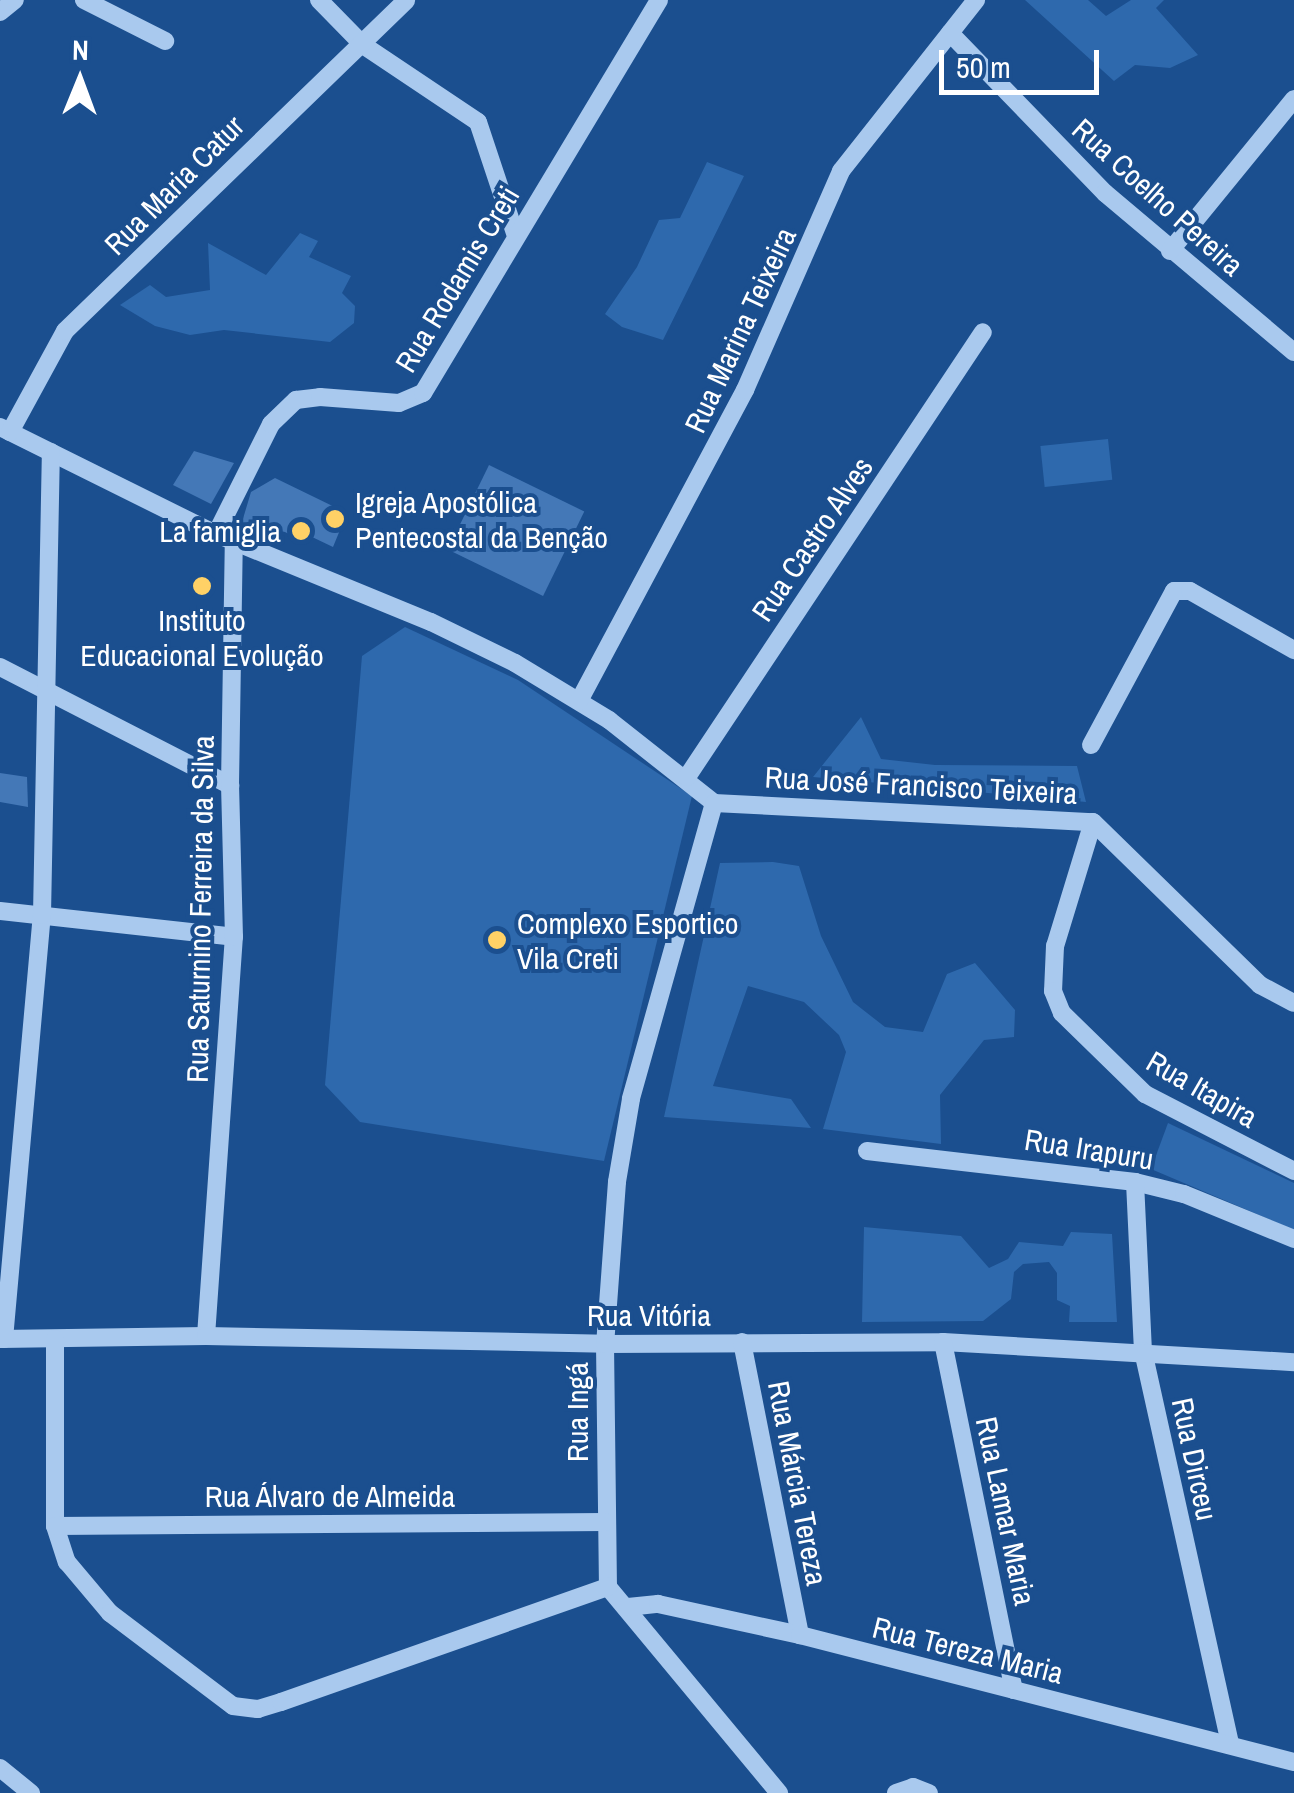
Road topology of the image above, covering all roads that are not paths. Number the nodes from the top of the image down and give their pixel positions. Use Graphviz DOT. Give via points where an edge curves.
graph roads {
  1 [pos="15,0"];
  2 [pos="84,0"];
  3 [pos="319,0"];
  4 [pos="406,0"];
  5 [pos="659,0"];
  6 [pos="976,0"];
  7 [pos="0,12"];
  8 [pos="950,34"];
  9 [pos="165,41"];
  10 [pos="363,44"];
  11 [pos="1292,106"];
  12 [pos="516,233"];
  13 [pos="1170,251"];
  14 [pos="983,332"];
  15 [pos="1294,352"];
  16 [pos="5,430"];
  17 [pos="51,452"];
  18 [pos="225,538"];
  19 [pos="1294,650"];
  20 [pos="0,668"];
  21 [pos="44,691"];
  22 [pos="579,701"];
  23 [pos="1091,745"];
  24 [pos="687,777"];
  25 [pos="230,785"];
  26 [pos="714,803"];
  27 [pos="1093,822"];
  28 [pos="0,911"];
  29 [pos="42,915"];
  30 [pos="234,938"];
  31 [pos="1294,1003"];
  32 [pos="868,1150"];
  33 [pos="1294,1171"];
  34 [pos="1135,1182"];
  35 [pos="1294,1239"];
  36 [pos="206,1336"];
  37 [pos="2,1339"];
  38 [pos="55,1339"];
  39 [pos="742,1342"];
  40 [pos="943,1342"];
  41 [pos="605,1344"];
  42 [pos="1143,1351"];
  43 [pos="1294,1362"];
  44 [pos="605,1522"];
  45 [pos="55,1526"];
  46 [pos="608,1587"];
  47 [pos="628,1607"];
  48 [pos="800,1635"];
  49 [pos="1014,1690"];
  50 [pos="1230,1745"];
  51 [pos="1294,1762"];
  52 [pos="0,1768"];
  53 [pos="30,1793"];
  54 [pos="778,1793"];
  55 [pos="896,1793"];
  56 [pos="929,1793"];
  1 -- 7 [label="street"];
  2 -- 9 [label="street"];
  3 -- 10 [label="street"];
  4 -- 10 [label="street, Rua Maria Catur"];
  5 -- 12 [label="street, Rua Rodamis Creti"];
  6 -- 8 [label="street, Rua Marina Teixeira"];
  8 -- 13 [label="street, Rua Coelho Pereira"];
  8 -- 22 [label="street, Rua Marina Teixeira" via="842,171 746,390"];
  10 -- 12 [label="street" via="478,122"];
  10 -- 16 [label="street, Rua Maria Catur" via="65,332"];
  11 -- 13 [label="street"];
  12 -- 18 [label="street, Rua Rodamis Creti" via="423,394 399,403 296,400 272,424"];
  13 -- 15 [label="street, Rua Coelho Pereira"];
  14 -- 24 [label="street, Rua Castro Alves"];
  16 -- 17 [label="street"];
  17 -- 18 [label="street"];
  17 -- 21 [label="street"];
  18 -- 22 [label="street" via="431,622"];
  18 -- 25 [label="street, Rua Saturnino Ferreira da Silva"];
  19 -- 23 [label="street" via="1178,589"];
  20 -- 21 [label="street"];
  21 -- 25 [label="street"];
  21 -- 29 [label="street"];
  22 -- 24 [label="street"];
  24 -- 26 [label="street"];
  25 -- 30 [label="street, Rua Saturnino Ferreira da Silva"];
  26 -- 27 [label="street, Rua José Francisco Teixeira"];
  26 -- 41 [label="street, Rua Ingá" via="631,1098 617,1182"];
  27 -- 31 [label="street, Rua José Francisco Teixeira" via="1260,984"];
  27 -- 33 [label="street, Rua Itapira" via="1050,972 1062,1013 1145,1094"];
  28 -- 29 [label="street"];
  29 -- 30 [label="street"];
  29 -- 37 [label="street"];
  30 -- 36 [label="street, Rua Saturnino Ferreira da Silva"];
  32 -- 34 [label="street, Rua Irapuru"];
  34 -- 35 [label="street, Rua Irapuru" via="1184,1194"];
  34 -- 42 [label="street, Rua Dirceu"];
  36 -- 38 [label="street, Rua Vitória"];
  36 -- 41 [label="street, Rua Vitória"];
  37 -- 38 [label="street, Rua Vitória"];
  38 -- 45 [label="street"];
  39 -- 40 [label="street, Rua Vitória"];
  39 -- 41 [label="street, Rua Vitória"];
  39 -- 48 [label="street, Rua Márcia Tereza"];
  40 -- 42 [label="street, Rua Vitória"];
  40 -- 49 [label="street, Rua Lamar Maria"];
  41 -- 44 [label="street, Rua Ingá"];
  42 -- 43 [label="street, Rua Vitória"];
  42 -- 50 [label="street, Rua Dirceu"];
  44 -- 45 [label="street, Rua Álvaro de Almeida"];
  44 -- 46 [label="street, Rua Ingá"];
  45 -- 46 [label="street" via="67,1562 110,1613 215,1696 244,1710"];
  46 -- 47 [label="street"];
  47 -- 48 [label="street, Rua Tereza Maria" via="658,1604"];
  47 -- 54 [label="street"];
  48 -- 49 [label="street, Rua Tereza Maria"];
  49 -- 50 [label="street, Rua Tereza Maria"];
  50 -- 51 [label="street, Rua Tereza Maria"];
  52 -- 53 [label="street"];
  55 -- 56 [label="street" via="913,1787"];
}
